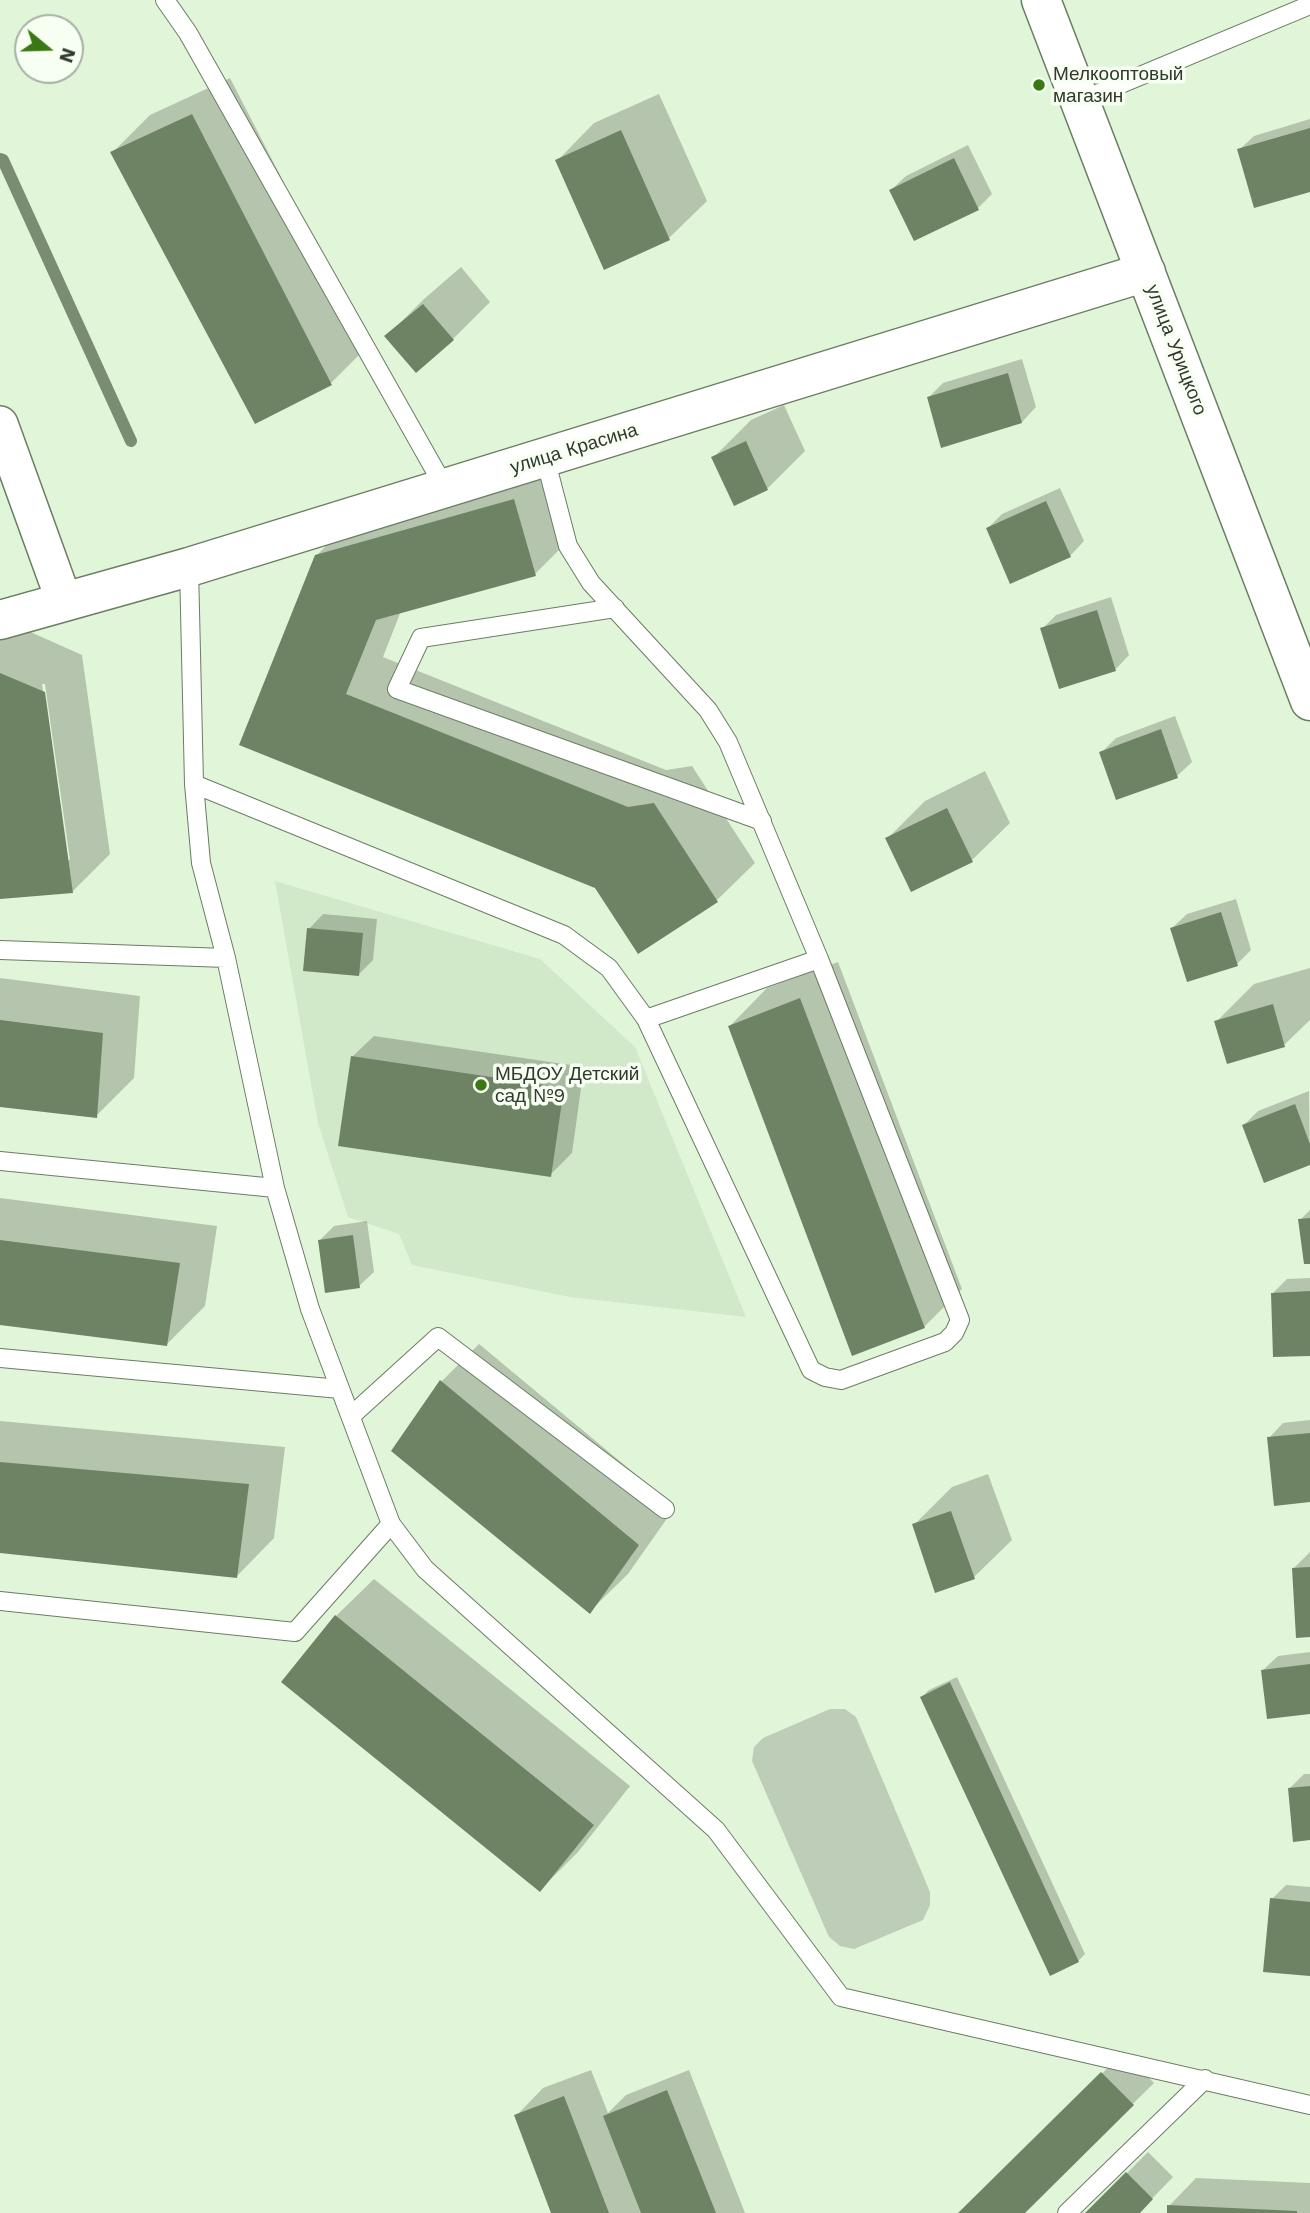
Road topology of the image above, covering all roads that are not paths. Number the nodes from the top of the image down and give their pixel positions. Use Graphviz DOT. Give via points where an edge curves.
graph roads {
  1 [pos="165,0"];
  2 [pos="1041,0"];
  3 [pos="1310,5"];
  4 [pos="1080,101"];
  5 [pos="1146,272"];
  6 [pos="0,424"];
  7 [pos="545,458"];
  8 [pos="445,488"];
  9 [pos="189,567"];
  10 [pos="64,601"];
  11 [pos="615,608"];
  12 [pos="0,620"];
  13 [pos="1310,701"];
  14 [pos="194,784"];
  15 [pos="762,821"];
  16 [pos="0,950"];
  17 [pos="226,958"];
  18 [pos="819,959"];
  19 [pos="646,1020"];
  20 [pos="0,1161"];
  21 [pos="275,1188"];
  22 [pos="0,1359"];
  23 [pos="340,1389"];
  24 [pos="351,1416"];
  25 [pos="665,1509"];
  26 [pos="391,1524"];
  27 [pos="0,1601"];
  28 [pos="1205,2079"];
  29 [pos="1310,2105"];
  30 [pos="1067,2213"];
  1 -- 8 [label="lane" via="188,33"];
  2 -- 4 [label="street, улица Урицкого"];
  3 -- 4 [label="lane"];
  4 -- 5 [label="street, улица Урицкого"];
  5 -- 7 [label="street, улица Красина"];
  5 -- 13 [label="street, улица Урицкого"];
  6 -- 10 [label="street"];
  7 -- 8 [label="street, улица Красина"];
  7 -- 11 [label="lane" via="568,546 591,583"];
  8 -- 9 [label="street, улица Красина"];
  9 -- 10 [label="street, улица Красина"];
  9 -- 14 [label="lane"];
  10 -- 12 [label="street, улица Красина"];
  11 -- 15 [label="lane" via="708,710 728,742"];
  11 -- 15 [label="lane" via="421,638 397,689"];
  14 -- 17 [label="lane" via="201,863"];
  14 -- 19 [label="lane" via="564,935 609,968"];
  15 -- 18 [label="lane"];
  16 -- 17 [label="lane"];
  17 -- 21 [label="lane"];
  18 -- 19 [label="lane"];
  18 -- 19 [label="lane" via="960,1320 945,1342 841,1380 811,1370"];
  20 -- 21 [label="lane"];
  21 -- 23 [label="lane" via="310,1309"];
  22 -- 23 [label="lane"];
  23 -- 24 [label="lane"];
  24 -- 25 [label="lane" via="438,1338"];
  24 -- 26 [label="lane"];
  26 -- 27 [label="lane" via="295,1632"];
  26 -- 28 [label="lane" via="425,1569 716,1830 841,1997"];
  28 -- 29 [label="lane"];
  28 -- 30 [label="lane"];
}
